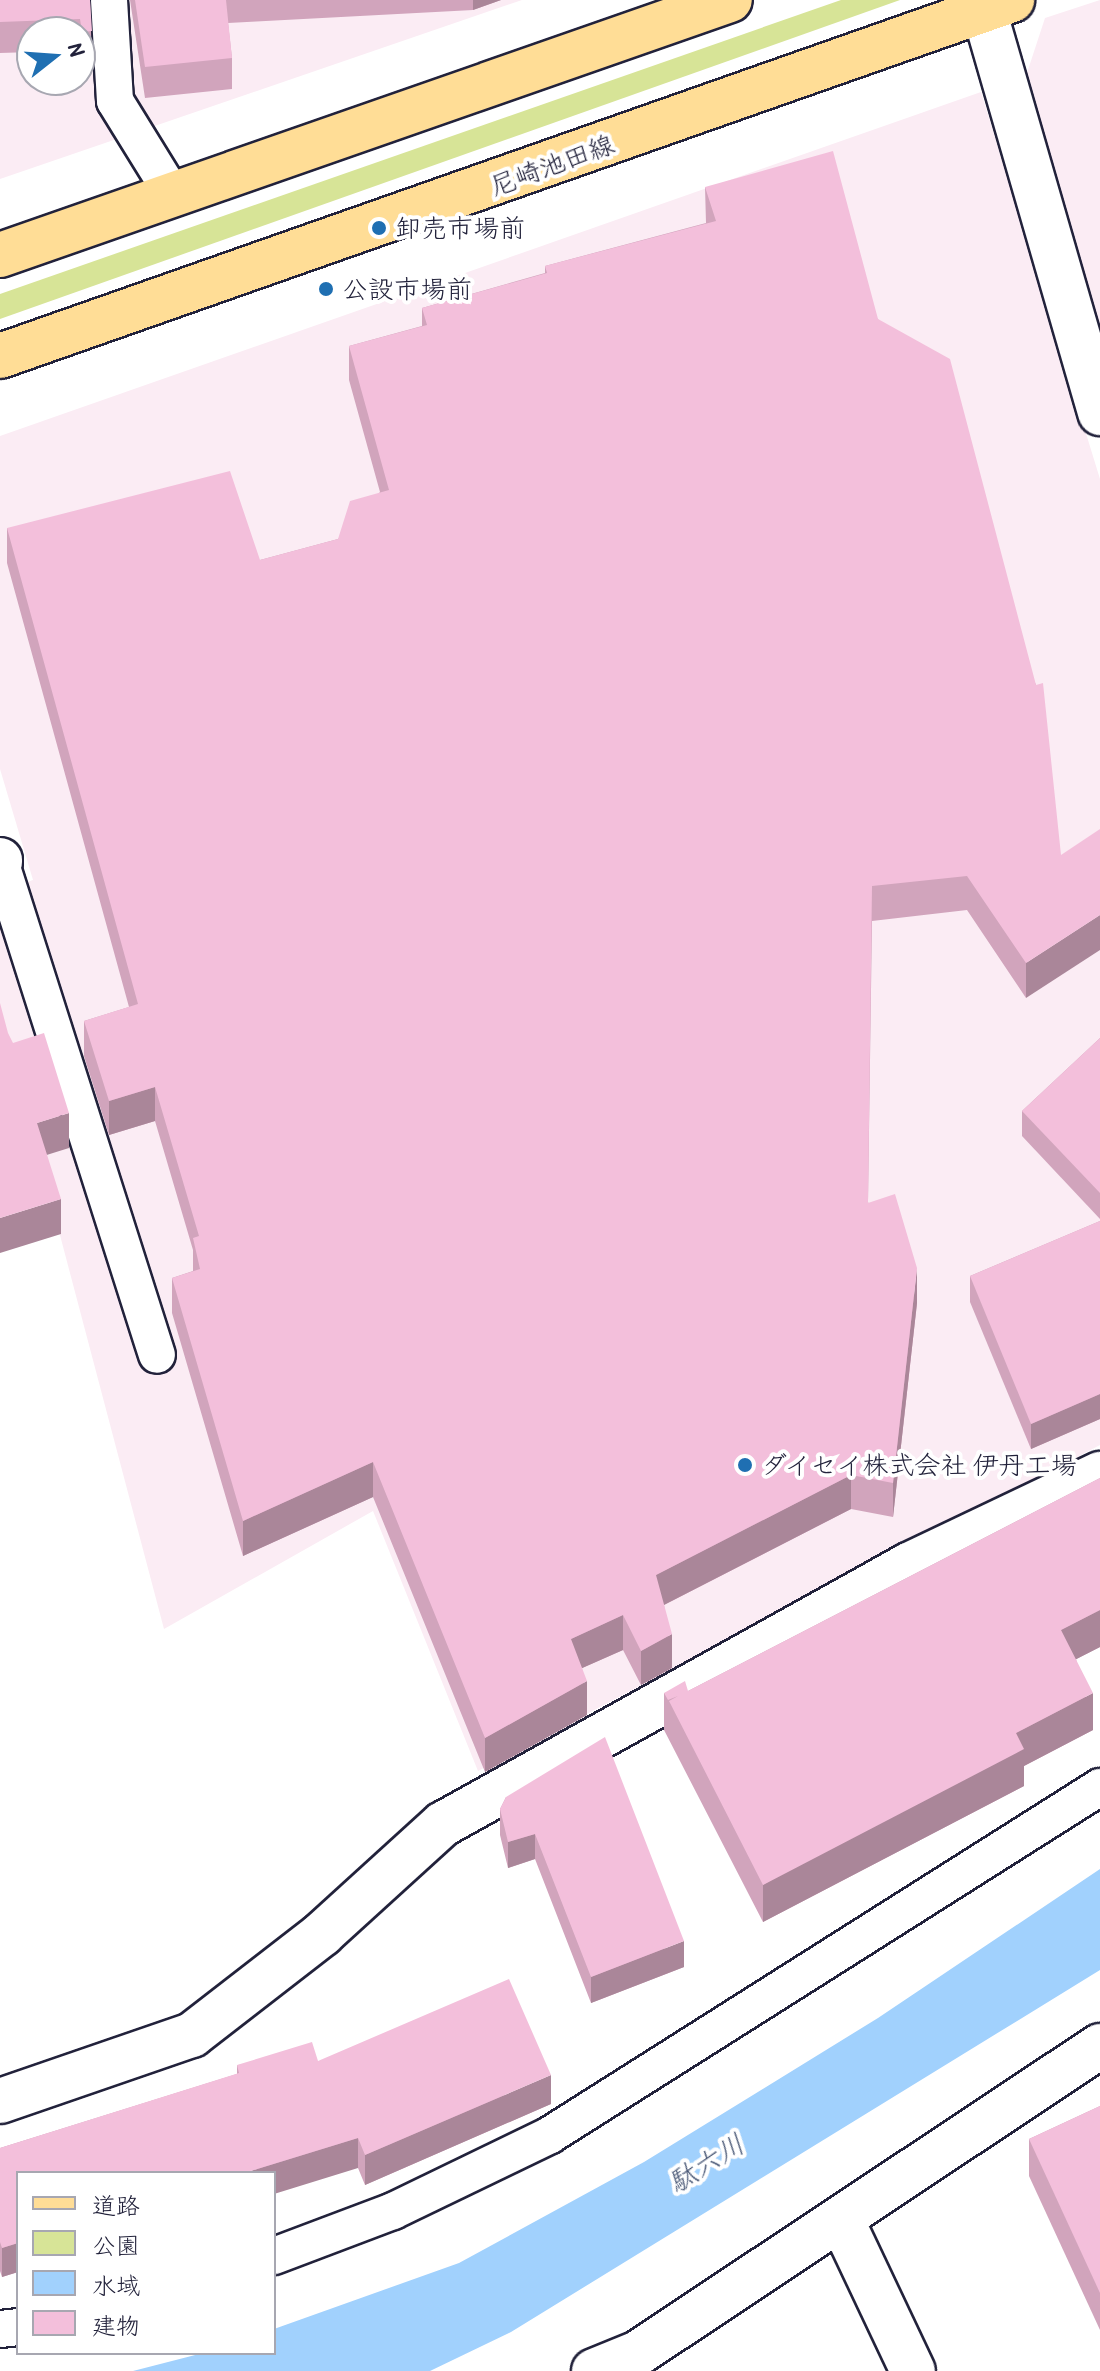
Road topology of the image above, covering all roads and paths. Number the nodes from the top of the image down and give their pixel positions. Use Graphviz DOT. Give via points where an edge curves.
graph roads {
  1 [pos="109,0"];
  2 [pos="730,0"];
  3 [pos="991,3"];
  4 [pos="173,195"];
  5 [pos="0,255"];
  6 [pos="0,356"];
  7 [pos="1100,413"];
  8 [pos="0,861"];
  9 [pos="157,1355"];
  10 [pos="1100,1474"];
  11 [pos="1100,1787"];
  12 [pos="1100,2046"];
  13 [pos="0,2101"];
  14 [pos="842,2221"];
  15 [pos="276,2255"];
  16 [pos="642,2362"];
  17 [pos="594,2371"];
  18 [pos="913,2371"];
  1 -- 4 [label="lane" via="115,101"];
  2 -- 4 [label="main road"];
  3 -- 6 [label="main road, 尼崎池田線"];
  3 -- 7 [label="street"];
  4 -- 5 [label="main road"];
  8 -- 9 [label="lane"];
  10 -- 13 [label="street" via="909,1565 443,1824 322,1934 192,2035"];
  11 -- 15 [label="lane" via="550,2135 393,2211"];
  12 -- 14 [label="street"];
  14 -- 16 [label="street"];
  14 -- 18 [label="street"];
  16 -- 17 [label="street"];
}
